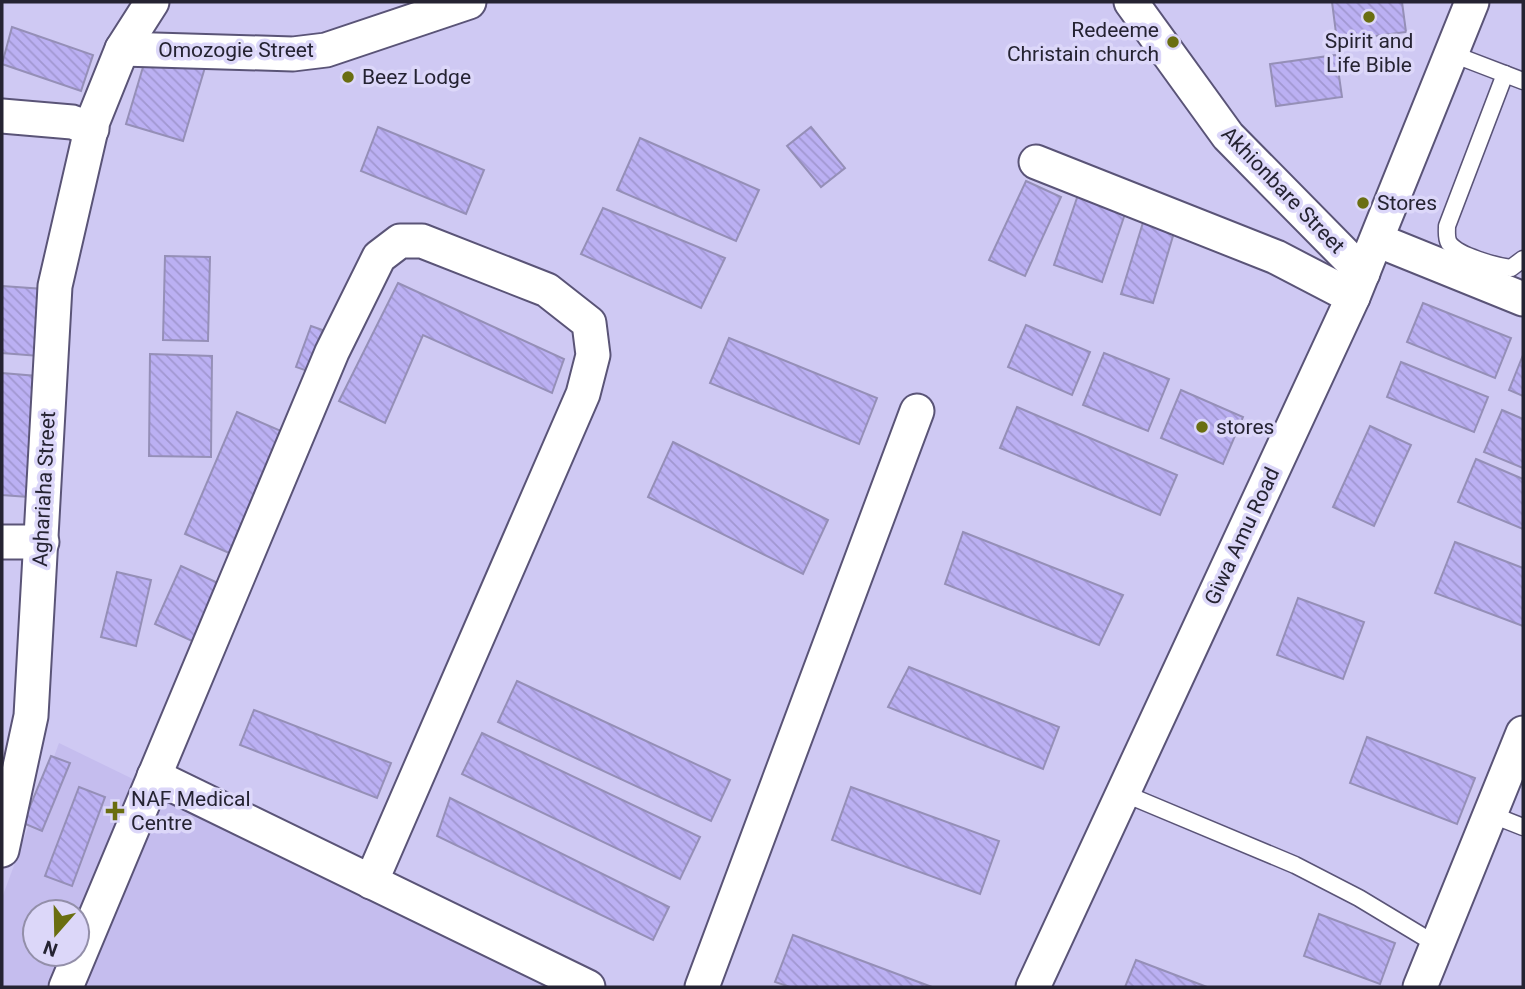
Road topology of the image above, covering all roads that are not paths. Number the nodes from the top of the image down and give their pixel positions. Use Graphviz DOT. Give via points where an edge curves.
graph roads {
  1 [pos="152,2"];
  2 [pos="469,2"];
  3 [pos="1131,2"];
  4 [pos="1472,2"];
  5 [pos="122,48"];
  6 [pos="1450,54"];
  7 [pos="1505,74"];
  8 [pos="1523,81"];
  9 [pos="2,117"];
  10 [pos="92,129"];
  11 [pos="1036,162"];
  12 [pos="1377,240"];
  13 [pos="1523,259"];
  14 [pos="1358,285"];
  15 [pos="1523,299"];
  16 [pos="917,411"];
  17 [pos="2,542"];
  18 [pos="42,542"];
  19 [pos="1523,733"];
  20 [pos="154,776"];
  21 [pos="1123,793"];
  22 [pos="1490,814"];
  23 [pos="1523,827"];
  24 [pos="2,850"];
  25 [pos="371,882"];
  26 [pos="1437,945"];
  27 [pos="66,987"];
  28 [pos="588,987"];
  29 [pos="702,987"];
  30 [pos="1033,987"];
  31 [pos="1420,987"];
  1 -- 5 [label="street, Aghariaha Street"];
  2 -- 5 [label="street, Omozogie Street" via="326,50 293,54"];
  3 -- 14 [label="street, Akhionbare Street" via="1228,136"];
  4 -- 6 [label="street, Giwa Amu Road"];
  5 -- 10 [label="street, Aghariaha Street"];
  6 -- 7 [label="lane"];
  6 -- 12 [label="street, Giwa Amu Road"];
  7 -- 8 [label="lane"];
  7 -- 13 [label="lane" via="1447,236 1455,249 1496,266 1511,268"];
  9 -- 10 [label="street" via="72,122"];
  10 -- 18 [label="street, Aghariaha Street" via="55,286"];
  11 -- 14 [label="street"];
  12 -- 14 [label="street, Giwa Amu Road"];
  12 -- 15 [label="street"];
  14 -- 21 [label="street, Giwa Amu Road"];
  16 -- 29 [label="street"];
  17 -- 18 [label="street"];
  18 -- 24 [label="street, Aghariaha Street" via="31,716"];
  19 -- 22 [label="street"];
  20 -- 25 [label="street"];
  20 -- 25 [label="street" via="332,352 379,257 400,241 422,241 547,290 589,323 593,355 583,394"];
  20 -- 27 [label="street"];
  21 -- 26 [label="lane" via="1295,865"];
  21 -- 30 [label="street, Giwa Amu Road"];
  22 -- 23 [label="lane"];
  22 -- 26 [label="street"];
  25 -- 28 [label="street"];
  26 -- 31 [label="street"];
}
